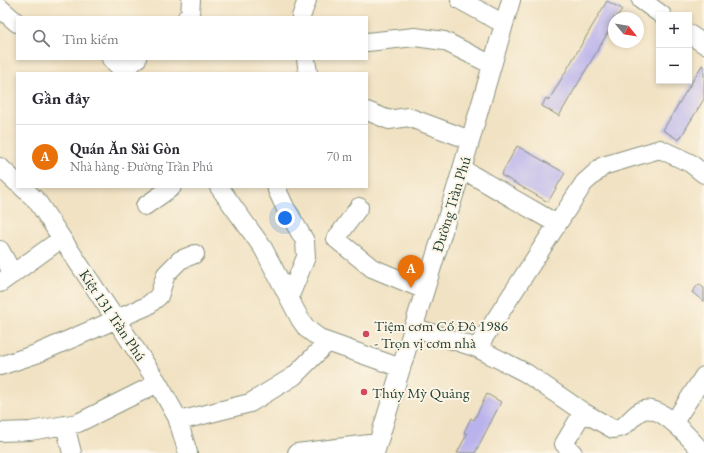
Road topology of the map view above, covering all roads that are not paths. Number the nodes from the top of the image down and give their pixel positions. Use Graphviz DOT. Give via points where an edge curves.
graph roads {
  1 [pos="6,0"];
  2 [pos="191,0"];
  3 [pos="307,0"];
  4 [pos="460,0"];
  5 [pos="511,0"];
  6 [pos="641,0"];
  7 [pos="0,8"];
  8 [pos="658,12"];
  9 [pos="188,16"];
  10 [pos="301,16"];
  11 [pos="16,22"];
  12 [pos="504,24"];
  13 [pos="692,36"];
  14 [pos="368,42"];
  15 [pos="704,44"];
  16 [pos="135,60"];
  17 [pos="306,60"];
  18 [pos="492,64"];
  19 [pos="120,68"];
  20 [pos="308,72"];
  21 [pos="368,111"];
  22 [pos="470,140"];
  23 [pos="462,169"];
  24 [pos="704,174"];
  25 [pos="24,188"];
  26 [pos="171,188"];
  27 [pos="219,188"];
  28 [pos="277,188"];
  29 [pos="145,206"];
  30 [pos="359,207"];
  31 [pos="557,224"];
  32 [pos="61,239"];
  33 [pos="0,250"];
  34 [pos="195,254"];
  35 [pos="6,278"];
  36 [pos="424,290"];
  37 [pos="289,298"];
  38 [pos="116,320"];
  39 [pos="413,327"];
  40 [pos="328,342"];
  41 [pos="478,348"];
  42 [pos="0,366"];
  43 [pos="401,368"];
  44 [pos="704,376"];
  45 [pos="158,383"];
  46 [pos="583,412"];
  47 [pos="178,420"];
  48 [pos="674,422"];
  49 [pos="65,426"];
  50 [pos="0,432"];
  51 [pos="376,448"];
  52 [pos="72,453"];
  53 [pos="188,453"];
  54 [pos="297,453"];
  55 [pos="573,453"];
  56 [pos="703,453"];
  1 -- 7 [label="street"];
  2 -- 9 [label="street"];
  3 -- 10 [label="street"];
  4 -- 12 [label="street"];
  5 -- 12 [label="street, Đường Trần Phú"];
  6 -- 8 [label="street"];
  7 -- 11 [label="street"];
  12 -- 18 [label="street, Đường Trần Phú"];
  13 -- 15 [label="street"];
  14 -- 18 [label="street" via="415,37 444,41"];
  16 -- 19 [label="street"];
  17 -- 20 [label="street"];
  18 -- 22 [label="street, Đường Trần Phú"];
  21 -- 22 [label="street" via="390,120 408,117"];
  22 -- 23 [label="street, Đường Trần Phú"];
  23 -- 31 [label="street"];
  23 -- 36 [label="street, Đường Trần Phú"];
  24 -- 31 [label="street" via="690,163 660,149 602,166 584,183"];
  25 -- 32 [label="street, Kiệt 131 Trần Phú" via="37,201"];
  26 -- 29 [label="street"];
  27 -- 37 [label="street" via="264,248"];
  28 -- 37 [label="street" via="285,208 305,241 306,257"];
  30 -- 36 [label="street" via="336,239 372,268"];
  31 -- 41 [label="street"];
  32 -- 35 [label="street"];
  32 -- 38 [label="street, Kiệt 131 Trần Phú"];
  33 -- 35 [label="street"];
  34 -- 38 [label="street" via="180,260 166,274 159,296 148,306"];
  36 -- 39 [label="street, Đường Trần Phú"];
  37 -- 40 [label="street" via="307,329"];
  38 -- 42 [label="street" via="36,354"];
  38 -- 45 [label="street, Kiệt 131 Trần Phú"];
  39 -- 41 [label="street"];
  39 -- 43 [label="street, Đường Trần Phú"];
  40 -- 43 [label="street"];
  40 -- 47 [label="street" via="294,376 250,403"];
  41 -- 46 [label="street" via="526,373"];
  43 -- 51 [label="street, Đường Trần Phú"];
  44 -- 48 [label="street"];
  45 -- 47 [label="street, Kiệt 131 Trần Phú"];
  45 -- 49 [label="street" via="78,423"];
  46 -- 48 [label="street" via="613,429 623,427 635,414 645,410 661,413"];
  46 -- 55 [label="street" via="564,444"];
  47 -- 53 [label="street, Kiệt 131 Trần Phú"];
  48 -- 56 [label="street"];
  49 -- 50 [label="street"];
  49 -- 52 [label="street"];
  51 -- 54 [label="street"];
}
